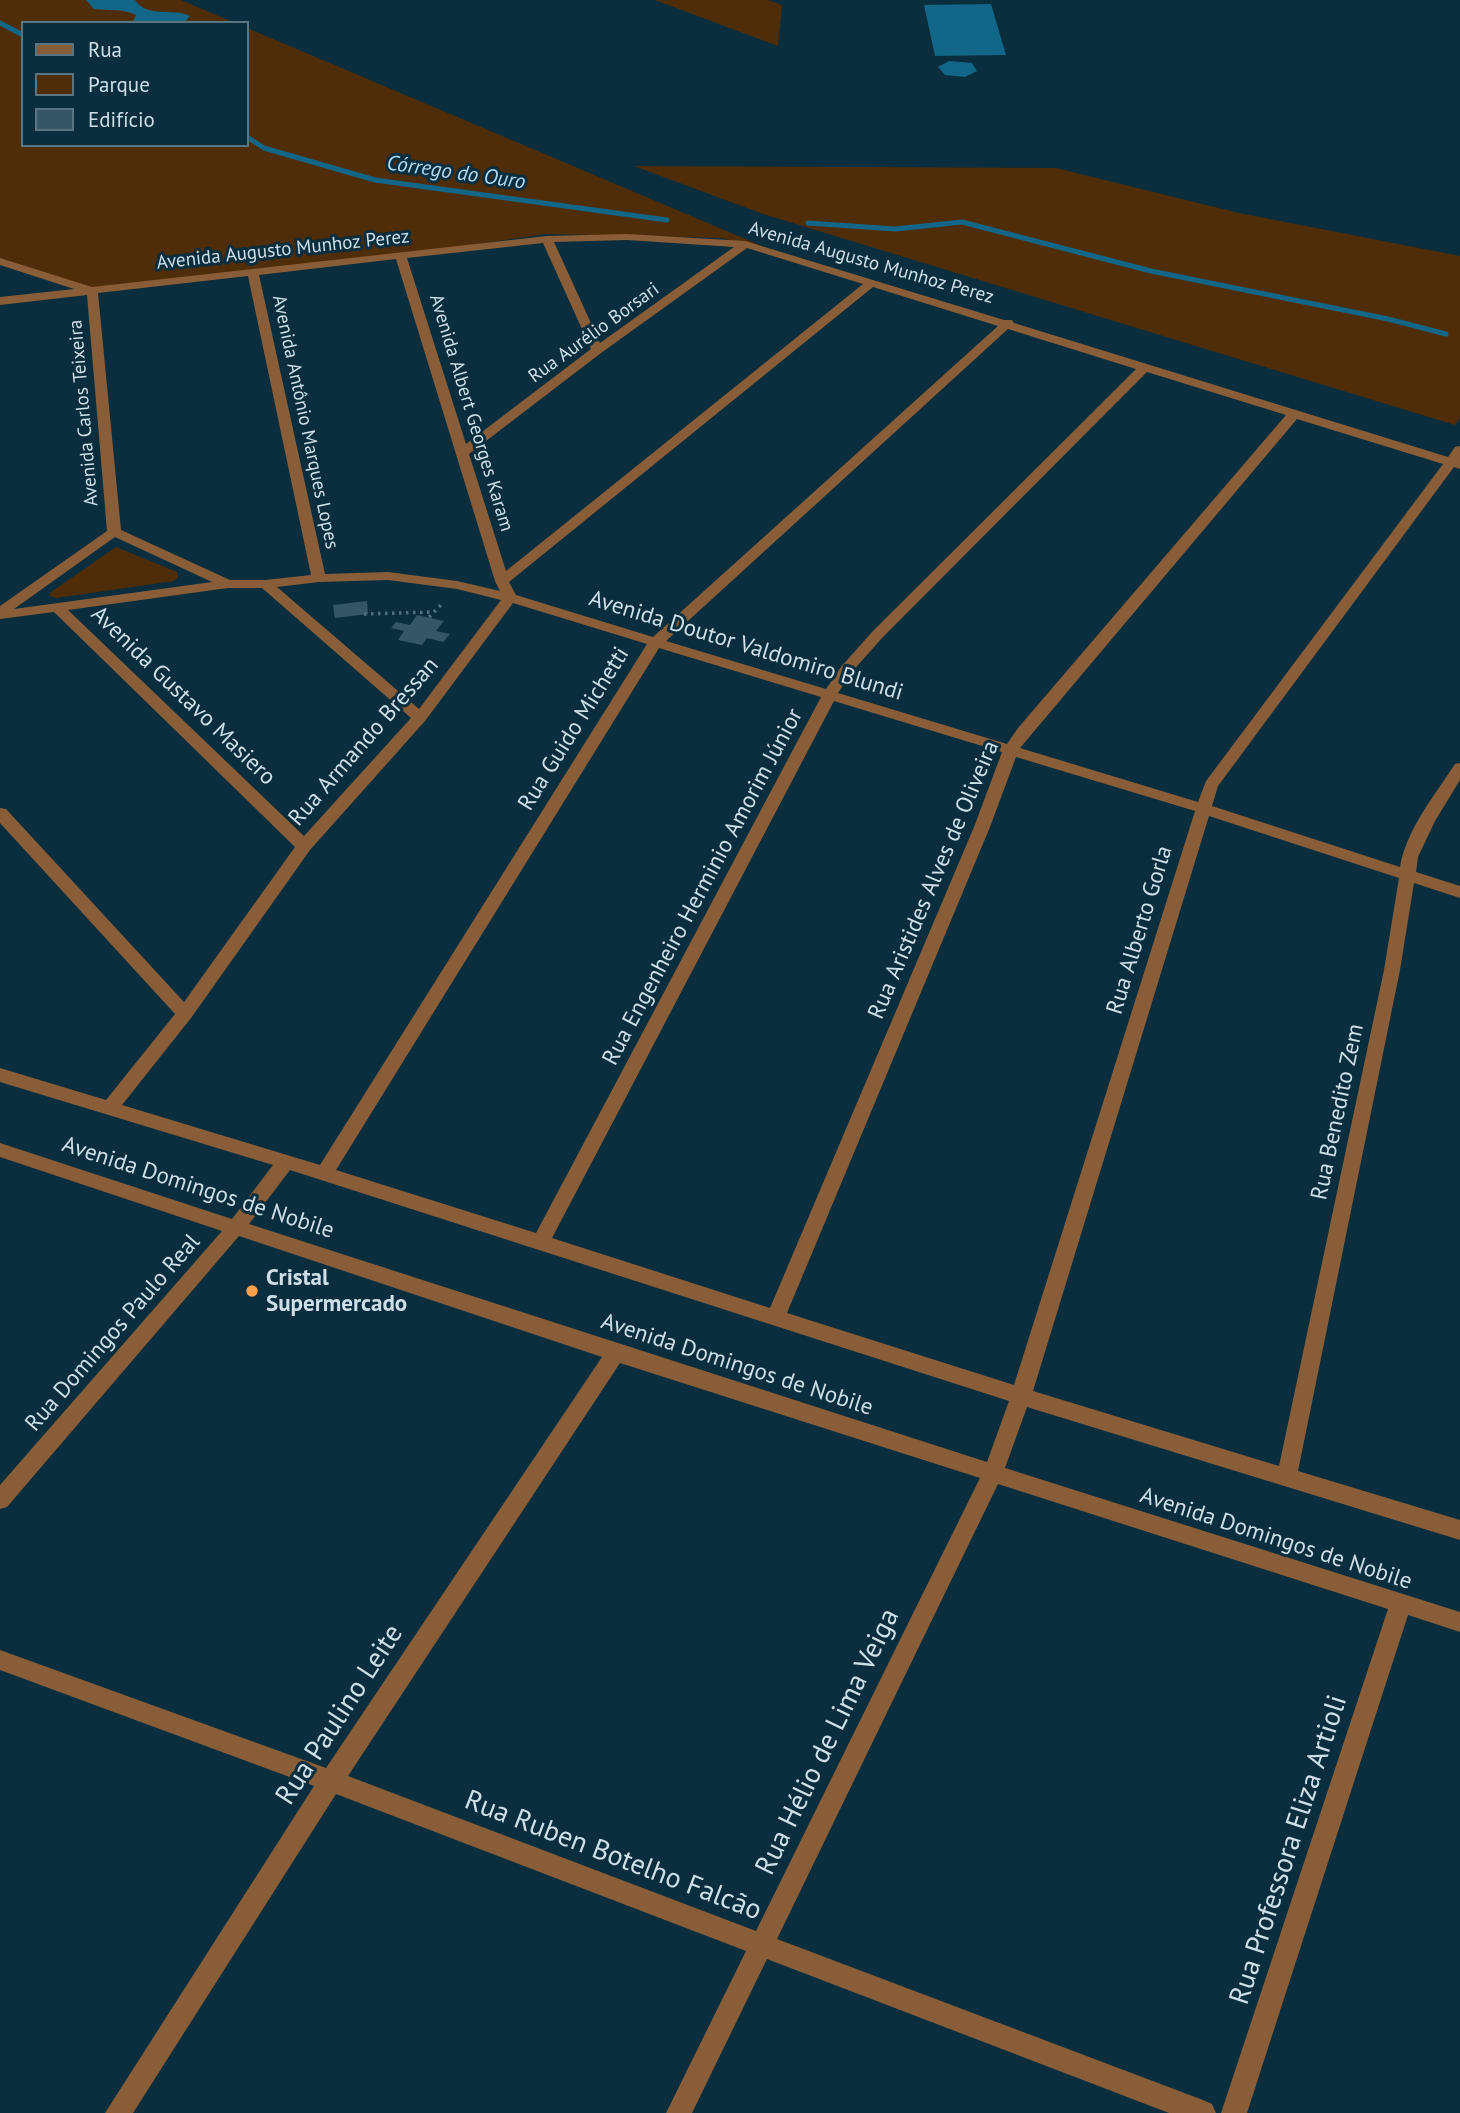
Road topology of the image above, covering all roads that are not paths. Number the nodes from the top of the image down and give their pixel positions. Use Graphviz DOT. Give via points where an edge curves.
graph roads {
  1 [pos="547,239"];
  2 [pos="745,244"];
  3 [pos="401,257"];
  4 [pos="0,261"];
  5 [pos="253,274"];
  6 [pos="871,283"];
  7 [pos="92,291"];
  8 [pos="0,301"];
  9 [pos="1008,323"];
  10 [pos="597,350"];
  11 [pos="1144,368"];
  12 [pos="1294,414"];
  13 [pos="464,451"];
  14 [pos="1457,459"];
  15 [pos="114,532"];
  16 [pos="318,578"];
  17 [pos="502,581"];
  18 [pos="228,584"];
  19 [pos="265,584"];
  20 [pos="510,598"];
  21 [pos="60,609"];
  22 [pos="0,614"];
  23 [pos="656,642"];
  24 [pos="830,694"];
  25 [pos="420,718"];
  26 [pos="1011,749"];
  27 [pos="1460,768"];
  28 [pos="1202,807"];
  29 [pos="0,813"];
  30 [pos="304,846"];
  31 [pos="1405,875"];
  32 [pos="1460,892"];
  33 [pos="184,1014"];
  34 [pos="0,1075"];
  35 [pos="110,1108"];
  36 [pos="0,1150"];
  37 [pos="286,1162"];
  38 [pos="324,1173"];
  39 [pos="237,1226"];
  40 [pos="541,1242"];
  41 [pos="776,1316"];
  42 [pos="616,1353"];
  43 [pos="1021,1396"];
  44 [pos="993,1473"];
  45 [pos="1287,1476"];
  46 [pos="0,1500"];
  47 [pos="1460,1530"];
  48 [pos="1400,1605"];
  49 [pos="1460,1622"];
  50 [pos="0,1660"];
  51 [pos="331,1780"];
  52 [pos="762,1944"];
  53 [pos="118,2113"];
  54 [pos="679,2113"];
  55 [pos="1203,2113"];
  56 [pos="1234,2113"];
  1 -- 2 [label="street, Avenida Augusto Munhoz Perez" via="627,237"];
  1 -- 3 [label="street, Avenida Augusto Munhoz Perez"];
  1 -- 10 [label="street"];
  2 -- 6 [label="street, Avenida Augusto Munhoz Perez"];
  2 -- 10 [label="street, Rua Aurélio Borsari"];
  3 -- 5 [label="street, Avenida Augusto Munhoz Perez"];
  3 -- 13 [label="street, Avenida Albert Georges Karam"];
  4 -- 7 [label="street"];
  5 -- 7 [label="street, Avenida Augusto Munhoz Perez"];
  5 -- 16 [label="street, Avenida Antônio Marques Lopes"];
  6 -- 9 [label="street, Avenida Augusto Munhoz Perez"];
  6 -- 17 [label="street"];
  7 -- 8 [label="street, Avenida Augusto Munhoz Perez"];
  7 -- 15 [label="street, Avenida Carlos Teixeira"];
  9 -- 11 [label="street, Avenida Augusto Munhoz Perez"];
  9 -- 23 [label="street, Rua Guido Michetti"];
  10 -- 13 [label="street, Rua Aurélio Borsari"];
  11 -- 12 [label="street, Avenida Augusto Munhoz Perez"];
  11 -- 24 [label="street, Rua Engenheiro Herminio Amorim Júnior" via="877,635"];
  12 -- 14 [label="street, Avenida Augusto Munhoz Perez"];
  12 -- 26 [label="street, Rua Aristides Alves de Oliveira" via="1051,696"];
  13 -- 17 [label="street, Avenida Albert Georges Karam"];
  14 -- 28 [label="street, Rua Alberto Gorla" via="1237,747"];
  15 -- 18 [label="street, Avenida Carlos Teixeira"];
  15 -- 22 [label="street, Avenida Carlos Teixeira"];
  16 -- 19 [label="street, Avenida Doutor Valdomiro Blundi"];
  16 -- 20 [label="street, Avenida Doutor Valdomiro Blundi" via="388,576"];
  17 -- 20 [label="street"];
  18 -- 19 [label="street, Avenida Doutor Valdomiro Blundi"];
  18 -- 21 [label="street, Avenida Doutor Valdomiro Blundi"];
  19 -- 25 [label="street"];
  20 -- 23 [label="street, Avenida Doutor Valdomiro Blundi"];
  20 -- 25 [label="street, Rua Armando Bressan"];
  21 -- 22 [label="street, Avenida Doutor Valdomiro Blundi"];
  21 -- 30 [label="street, Avenida Gustavo Masiero"];
  23 -- 24 [label="street, Avenida Doutor Valdomiro Blundi"];
  23 -- 38 [label="street, Rua Guido Michetti"];
  24 -- 26 [label="street, Avenida Doutor Valdomiro Blundi"];
  24 -- 40 [label="street, Rua Engenheiro Herminio Amorim Júnior"];
  25 -- 30 [label="street, Rua Armando Bressan"];
  26 -- 28 [label="street, Avenida Doutor Valdomiro Blundi"];
  26 -- 41 [label="street, Rua Aristides Alves de Oliveira"];
  27 -- 31 [label="street, Rua Benedito Zem" via="1427,821"];
  28 -- 31 [label="street, Avenida Doutor Valdomiro Blundi"];
  28 -- 43 [label="street, Rua Alberto Gorla"];
  29 -- 33 [label="street"];
  30 -- 33 [label="street, Rua Armando Bressan"];
  31 -- 32 [label="street, Avenida Doutor Valdomiro Blundi"];
  31 -- 45 [label="street, Rua Benedito Zem" via="1392,970"];
  33 -- 35 [label="street, Rua Armando Bressan"];
  34 -- 35 [label="street"];
  35 -- 37 [label="street"];
  36 -- 39 [label="street, Avenida Domingos de Nobile"];
  37 -- 38 [label="street"];
  37 -- 39 [label="street, Rua Domingos Paulo Real"];
  38 -- 40 [label="street"];
  39 -- 42 [label="street, Avenida Domingos de Nobile"];
  39 -- 46 [label="street, Rua Domingos Paulo Real"];
  40 -- 41 [label="street"];
  41 -- 43 [label="street"];
  42 -- 44 [label="street, Avenida Domingos de Nobile"];
  42 -- 51 [label="street, Rua Paulino Leite"];
  43 -- 44 [label="street, Rua Alberto Gorla"];
  43 -- 45 [label="street"];
  44 -- 48 [label="street, Avenida Domingos de Nobile"];
  44 -- 52 [label="street, Rua Hélio de Lima Veiga"];
  45 -- 47 [label="street"];
  48 -- 49 [label="street, Avenida Domingos de Nobile"];
  48 -- 56 [label="street, Rua Professora Eliza Artioli"];
  50 -- 51 [label="street, Rua Ruben Botelho Falcão"];
  51 -- 52 [label="street, Rua Ruben Botelho Falcão"];
  51 -- 53 [label="street, Rua Paulino Leite"];
  52 -- 54 [label="street, Rua Hélio de Lima Veiga"];
  52 -- 55 [label="street, Rua Ruben Botelho Falcão"];
}
